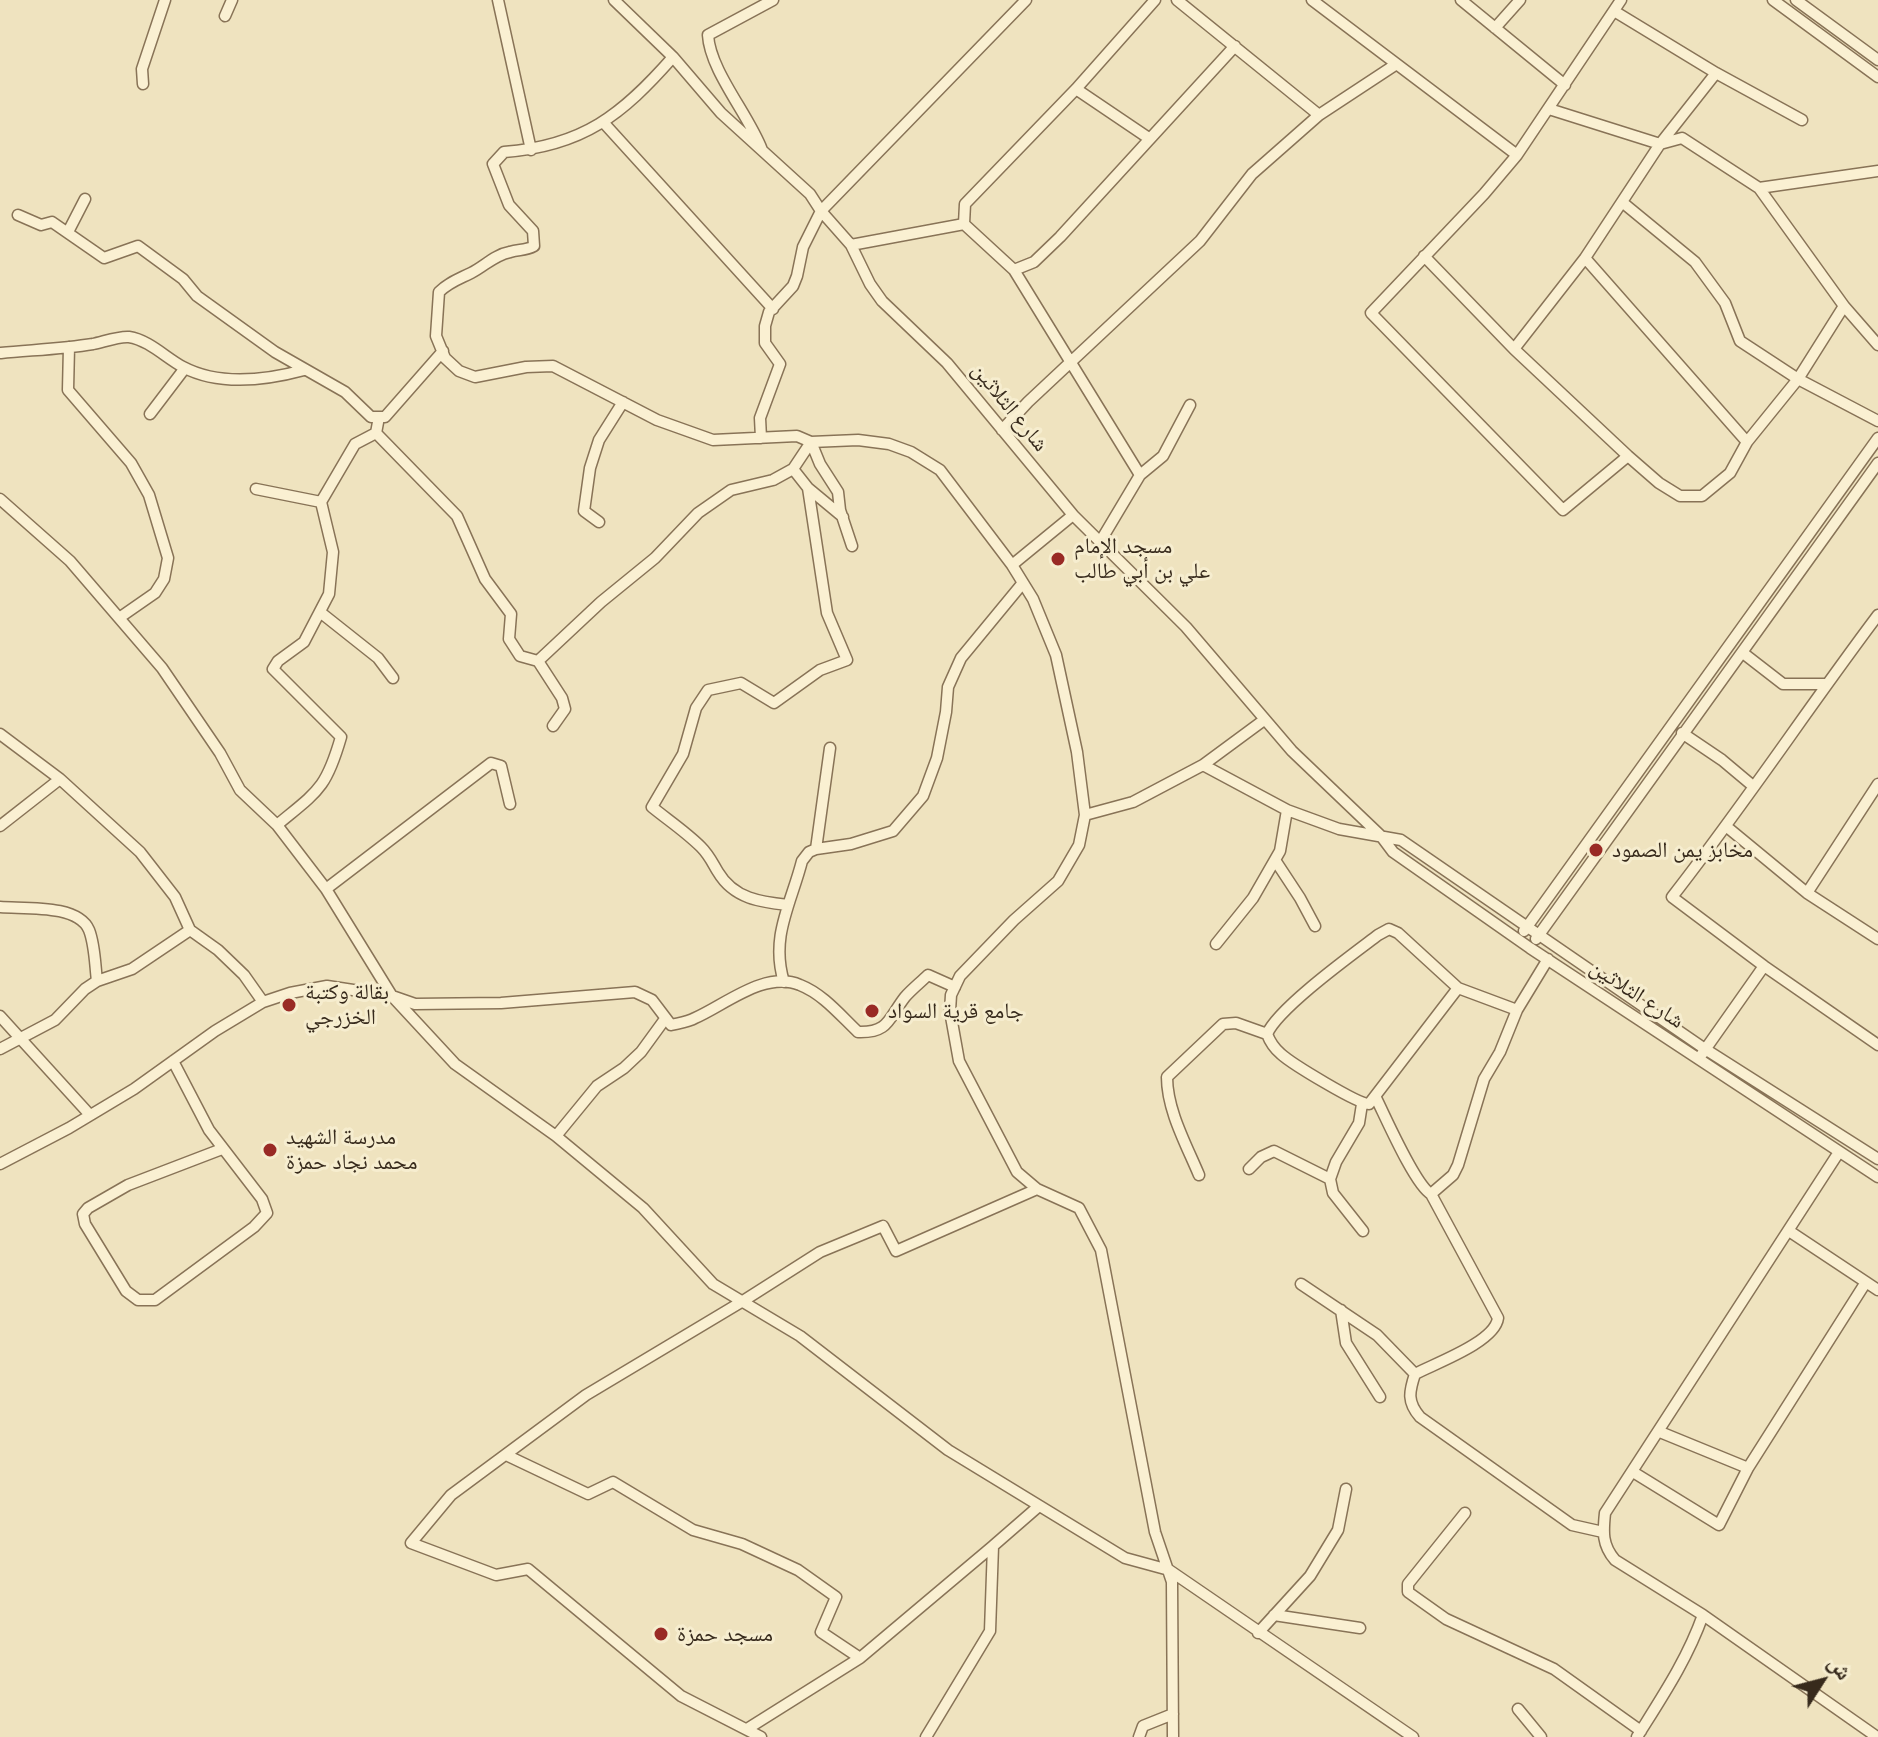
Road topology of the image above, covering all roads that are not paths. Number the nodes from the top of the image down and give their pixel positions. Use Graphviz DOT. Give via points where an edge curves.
graph roads {
  1 [pos="165,0"];
  2 [pos="232,0"];
  3 [pos="498,0"];
  4 [pos="614,0"];
  5 [pos="773,0"];
  6 [pos="1026,0"];
  7 [pos="1155,0"];
  8 [pos="1177,0"];
  9 [pos="1312,0"];
  10 [pos="1461,0"];
  11 [pos="1520,0"];
  12 [pos="1621,0"];
  13 [pos="1773,0"];
  14 [pos="1796,0"];
  15 [pos="1614,11"];
  16 [pos="225,16"];
  17 [pos="1495,28"];
  18 [pos="1235,46"];
  19 [pos="673,57"];
  20 [pos="1878,60"];
  21 [pos="1395,65"];
  22 [pos="1716,73"];
  23 [pos="1878,77"];
  24 [pos="143,84"];
  25 [pos="1565,85"];
  26 [pos="1076,89"];
  27 [pos="1549,109"];
  28 [pos="1319,115"];
  29 [pos="1802,120"];
  30 [pos="603,122"];
  31 [pos="1150,139"];
  32 [pos="1660,144"];
  33 [pos="531,150"];
  34 [pos="763,152"];
  35 [pos="1517,155"];
  36 [pos="1878,171"];
  37 [pos="1759,188"];
  38 [pos="85,199"];
  39 [pos="1622,202"];
  40 [pos="821,211"];
  41 [pos="18,215"];
  42 [pos="964,224"];
  43 [pos="68,232"];
  44 [pos="851,245"];
  45 [pos="1424,256"];
  46 [pos="1585,258"];
  47 [pos="1014,270"];
  48 [pos="1844,306"];
  49 [pos="773,309"];
  50 [pos="1878,345"];
  51 [pos="69,347"];
  52 [pos="1514,349"];
  53 [pos="443,351"];
  54 [pos="1,353"];
  55 [pos="1070,362"];
  56 [pos="185,368"];
  57 [pos="304,370"];
  58 [pos="1798,379"];
  59 [pos="623,402"];
  60 [pos="1190,405"];
  61 [pos="150,414"];
  62 [pos="379,417"];
  63 [pos="1878,421"];
  64 [pos="1002,430"];
  65 [pos="376,433"];
  66 [pos="761,438"];
  67 [pos="1878,438"];
  68 [pos="811,442"];
  69 [pos="1747,442"];
  70 [pos="1628,456"];
  71 [pos="1878,463"];
  72 [pos="793,469"];
  73 [pos="1140,475"];
  74 [pos="808,488"];
  75 [pos="256,489"];
  76 [pos="0,499"];
  77 [pos="321,502"];
  78 [pos="1073,515"];
  79 [pos="843,517"];
  80 [pos="599,522"];
  81 [pos="1100,542"];
  82 [pos="852,546"];
  83 [pos="1012,565"];
  84 [pos="1022,584"];
  85 [pos="320,612"];
  86 [pos="1878,615"];
  87 [pos="119,618"];
  88 [pos="1743,653"];
  89 [pos="538,661"];
  90 [pos="393,678"];
  91 [pos="1826,684"];
  92 [pos="1264,720"];
  93 [pos="553,726"];
  94 [pos="1682,733"];
  95 [pos="0,734"];
  96 [pos="830,748"];
  97 [pos="1203,765"];
  98 [pos="60,779"];
  99 [pos="1878,784"];
  100 [pos="1753,786"];
  101 [pos="510,804"];
  102 [pos="1287,810"];
  103 [pos="1085,815"];
  104 [pos="277,825"];
  105 [pos="0,826"];
  106 [pos="1727,827"];
  107 [pos="1381,836"];
  108 [pos="816,849"];
  109 [pos="1275,860"];
  110 [pos="326,889"];
  111 [pos="1807,893"];
  112 [pos="788,905"];
  113 [pos="0,907"];
  114 [pos="1315,926"];
  115 [pos="1526,927"];
  116 [pos="190,930"];
  117 [pos="1538,936"];
  118 [pos="1518,939"];
  119 [pos="1878,939"];
  120 [pos="1216,944"];
  121 [pos="1530,948"];
  122 [pos="1548,959"];
  123 [pos="1764,966"];
  124 [pos="97,981"];
  125 [pos="784,982"];
  126 [pos="955,987"];
  127 [pos="1458,988"];
  128 [pos="392,996"];
  129 [pos="263,1002"];
  130 [pos="1517,1010"];
  131 [pos="0,1016"];
  132 [pos="665,1019"];
  133 [pos="1267,1034"];
  134 [pos="21,1039"];
  135 [pos="1878,1045"];
  136 [pos="0,1049"];
  137 [pos="1702,1054"];
  138 [pos="173,1061"];
  139 [pos="1376,1098"];
  140 [pos="1362,1104"];
  141 [pos="90,1115"];
  142 [pos="556,1136"];
  143 [pos="222,1149"];
  144 [pos="1839,1152"];
  145 [pos="1878,1159"];
  146 [pos="0,1164"];
  147 [pos="1249,1169"];
  148 [pos="1199,1175"];
  149 [pos="1878,1177"];
  150 [pos="1330,1179"];
  151 [pos="1037,1189"];
  152 [pos="1431,1194"];
  153 [pos="1363,1231"];
  154 [pos="1789,1231"];
  155 [pos="1866,1282"];
  156 [pos="1301,1284"];
  157 [pos="1878,1290"];
  158 [pos="743,1301"];
  159 [pos="1341,1310"];
  160 [pos="1415,1374"];
  161 [pos="1380,1397"];
  162 [pos="1660,1432"];
  163 [pos="506,1455"];
  164 [pos="1748,1468"];
  165 [pos="1633,1472"];
  166 [pos="1346,1489"];
  167 [pos="1039,1506"];
  168 [pos="1465,1513"];
  169 [pos="1603,1532"];
  170 [pos="993,1546"];
  171 [pos="1169,1570"];
  172 [pos="1274,1615"];
  173 [pos="1703,1615"];
  174 [pos="1360,1628"];
  175 [pos="1258,1633"];
  176 [pos="860,1658"];
  177 [pos="1518,1709"];
  178 [pos="1173,1714"];
  179 [pos="747,1729"];
  180 [pos="1639,1734"];
  181 [pos="761,1737"];
  182 [pos="926,1737"];
  183 [pos="1139,1737"];
  184 [pos="1173,1737"];
  185 [pos="1413,1737"];
  186 [pos="1541,1737"];
  187 [pos="1877,1737"];
  1 -- 24 [label="street" via="142,69"];
  2 -- 16 [label="street"];
  3 -- 33 [label="street"];
  4 -- 19 [label="street, شارع الثلاثين"];
  5 -- 34 [label="street" via="708,35 724,81"];
  6 -- 40 [label="street"];
  7 -- 26 [label="street"];
  8 -- 18 [label="street"];
  9 -- 21 [label="street"];
  10 -- 17 [label="street"];
  11 -- 17 [label="street"];
  12 -- 15 [label="street"];
  13 -- 23 [label="street"];
  14 -- 20 [label="street"];
  15 -- 22 [label="street"];
  15 -- 25 [label="street"];
  17 -- 25 [label="street"];
  18 -- 28 [label="street"];
  18 -- 31 [label="street"];
  19 -- 30 [label="street"];
  19 -- 34 [label="street, شارع الثلاثين"];
  21 -- 28 [label="street"];
  21 -- 35 [label="street"];
  22 -- 29 [label="street"];
  22 -- 32 [label="street"];
  25 -- 27 [label="street"];
  26 -- 31 [label="street"];
  26 -- 42 [label="street" via="965,204"];
  27 -- 32 [label="street"];
  27 -- 35 [label="street"];
  28 -- 55 [label="street" via="1252,174 1200,241"];
  30 -- 33 [label="street" via="584,134"];
  30 -- 49 [label="street"];
  31 -- 47 [label="street" via="1060,237 1034,262"];
  32 -- 37 [label="street" via="1682,138"];
  32 -- 39 [label="street"];
  33 -- 53 [label="street" via="504,152 493,164 509,205 533,231 534,246 492,258 439,292 436,336"];
  34 -- 40 [label="street, شارع الثلاثين" via="810,194"];
  35 -- 45 [label="street"];
  36 -- 37 [label="street"];
  37 -- 48 [label="street"];
  38 -- 43 [label="street"];
  39 -- 46 [label="street"];
  39 -- 58 [label="street" via="1695,262 1725,303 1740,341"];
  40 -- 44 [label="street, شارع الثلاثين"];
  40 -- 49 [label="street" via="803,247 793,286"];
  41 -- 43 [label="street" via="41,225 52,222"];
  42 -- 44 [label="street"];
  42 -- 47 [label="street"];
  43 -- 57 [label="street" via="104,258 138,246 197,296"];
  44 -- 64 [label="street, شارع الثلاثين" via="882,301 941,356"];
  45 -- 52 [label="street"];
  45 -- 70 [label="street" via="1371,313 1563,510"];
  46 -- 52 [label="street"];
  46 -- 69 [label="street"];
  47 -- 55 [label="street"];
  48 -- 50 [label="street"];
  48 -- 58 [label="street"];
  49 -- 66 [label="street" via="765,343 780,364 760,418"];
  51 -- 54 [label="street"];
  51 -- 56 [label="street" via="128,337"];
  51 -- 87 [label="street" via="68,390 131,463 149,495 168,558 155,593"];
  52 -- 70 [label="street"];
  53 -- 59 [label="street" via="459,371 475,377 553,366"];
  53 -- 62 [label="street" via="385,417"];
  55 -- 64 [label="street"];
  55 -- 73 [label="street"];
  56 -- 57 [label="street" via="268,380"];
  56 -- 61 [label="street"];
  57 -- 62 [label="street" via="345,392 371,417"];
  58 -- 63 [label="street"];
  58 -- 69 [label="street"];
  59 -- 66 [label="street" via="713,440"];
  59 -- 80 [label="street" via="599,440 590,468 584,511"];
  60 -- 73 [label="street" via="1163,456"];
  62 -- 65 [label="street"];
  64 -- 78 [label="street, شارع الثلاثين"];
  65 -- 77 [label="street" via="355,444"];
  65 -- 89 [label="street" via="457,516 485,579 511,614 509,639 520,656"];
  66 -- 68 [label="street" via="797,436"];
  67 -- 115 [label="street"];
  68 -- 72 [label="street"];
  68 -- 79 [label="street" via="838,492"];
  68 -- 83 [label="street" via="858,440 911,452 940,470"];
  69 -- 70 [label="street" via="1730,473 1702,496 1680,496"];
  71 -- 88 [label="street"];
  72 -- 74 [label="street"];
  72 -- 89 [label="street" via="773,480 731,490 698,513"];
  73 -- 81 [label="street"];
  74 -- 79 [label="street"];
  74 -- 112 [label="street" via="827,613 847,660 820,670 774,703 741,683 708,690 696,708 683,754 652,807 702,847 738,894"];
  75 -- 77 [label="street"];
  76 -- 87 [label="street" via="70,561"];
  77 -- 85 [label="street" via="333,552 329,594"];
  78 -- 81 [label="street, شارع الثلاثين"];
  78 -- 83 [label="street"];
  79 -- 82 [label="street"];
  81 -- 92 [label="street, شارع الثلاثين" via="1186,627"];
  83 -- 84 [label="street"];
  84 -- 103 [label="street" via="1056,655"];
  84 -- 108 [label="street" via="961,658 948,687 937,758 923,796 893,831"];
  85 -- 90 [label="street" via="378,658"];
  85 -- 104 [label="street" via="304,642 273,669 341,737 321,789"];
  86 -- 91 [label="street"];
  87 -- 104 [label="street" via="162,668 240,790"];
  88 -- 91 [label="street" via="1783,684"];
  88 -- 94 [label="street"];
  89 -- 93 [label="street" via="565,709"];
  91 -- 100 [label="street"];
  92 -- 97 [label="street"];
  92 -- 107 [label="street, شارع الثلاثين"];
  94 -- 100 [label="street"];
  94 -- 117 [label="street"];
  95 -- 98 [label="street"];
  96 -- 108 [label="street"];
  97 -- 102 [label="street"];
  97 -- 103 [label="street" via="1133,802"];
  98 -- 105 [label="street"];
  98 -- 116 [label="street" via="140,852 175,897"];
  99 -- 111 [label="street"];
  100 -- 106 [label="street"];
  101 -- 110 [label="street" via="501,766 491,763"];
  102 -- 107 [label="street" via="1339,829"];
  102 -- 109 [label="street"];
  103 -- 126 [label="street" via="1079,845 1058,881 1014,920"];
  104 -- 110 [label="street"];
  106 -- 111 [label="street"];
  106 -- 123 [label="street" via="1672,897"];
  107 -- 115 [label="street, شارع الثلاثين" via="1401,840"];
  107 -- 118 [label="street, شارع الثلاثين" via="1393,852"];
  108 -- 112 [label="street" via="802,861"];
  109 -- 114 [label="street"];
  109 -- 120 [label="street"];
  110 -- 128 [label="street"];
  111 -- 119 [label="street"];
  112 -- 125 [label="street" via="778,943"];
  113 -- 124 [label="street" via="69,912 81,918 89,931"];
  115 -- 117 [label="street, شارع الثلاثين"];
  115 -- 118 [label="street"];
  116 -- 124 [label="street" via="132,969"];
  116 -- 129 [label="street" via="244,975"];
  117 -- 121 [label="street"];
  117 -- 137 [label="street, شارع الثلاثين"];
  118 -- 121 [label="street, شارع الثلاثين"];
  121 -- 122 [label="street, شارع الثلاثين"];
  122 -- 130 [label="street"];
  122 -- 137 [label="street, شارع الثلاثين"];
  123 -- 135 [label="street"];
  123 -- 137 [label="street"];
  124 -- 134 [label="street" via="55,1020"];
  125 -- 126 [label="street" via="822,998 858,1032 875,1032 889,1023 928,975"];
  125 -- 132 [label="street" via="761,985 692,1020 671,1025"];
  126 -- 151 [label="street" via="950,1011 959,1061 1017,1172"];
  127 -- 130 [label="street"];
  127 -- 133 [label="street" via="1389,929 1303,995"];
  127 -- 139 [label="street"];
  128 -- 129 [label="street" via="327,986"];
  128 -- 132 [label="street" via="415,1004 501,1003 635,992 652,1000"];
  128 -- 142 [label="street" via="455,1064"];
  129 -- 138 [label="street"];
  130 -- 152 [label="street" via="1484,1079 1458,1165"];
  131 -- 134 [label="street"];
  132 -- 142 [label="street" via="641,1052 597,1086"];
  133 -- 140 [label="street" via="1283,1056"];
  133 -- 148 [label="street" via="1223,1024 1167,1077 1175,1116"];
  134 -- 136 [label="street"];
  134 -- 141 [label="street"];
  137 -- 144 [label="street, شارع الثلاثين"];
  137 -- 145 [label="street, شارع الثلاثين"];
  138 -- 141 [label="street"];
  138 -- 143 [label="street"];
  139 -- 140 [label="street"];
  139 -- 152 [label="street" via="1414,1173"];
  140 -- 150 [label="street" via="1359,1123"];
  141 -- 146 [label="street"];
  142 -- 158 [label="street" via="643,1208 713,1284"];
  143 -- 143 [label="street" via="128,1185 83,1214 126,1291 138,1300 155,1300 264,1219 262,1199"];
  144 -- 149 [label="street, شارع الثلاثين"];
  144 -- 154 [label="street"];
  147 -- 150 [label="street" via="1274,1151"];
  150 -- 153 [label="street" via="1333,1193"];
  151 -- 158 [label="street" via="896,1251 883,1226 820,1252"];
  151 -- 171 [label="street" via="1079,1208 1101,1250 1155,1532"];
  152 -- 160 [label="street" via="1498,1318 1481,1341"];
  154 -- 155 [label="street"];
  154 -- 162 [label="street"];
  155 -- 157 [label="street"];
  155 -- 164 [label="street"];
  156 -- 159 [label="street"];
  158 -- 163 [label="street" via="586,1395"];
  158 -- 167 [label="street" via="800,1336 948,1450"];
  159 -- 160 [label="street" via="1377,1335"];
  159 -- 161 [label="street" via="1346,1343"];
  160 -- 169 [label="street" via="1410,1405 1420,1417 1572,1525"];
  162 -- 164 [label="street"];
  162 -- 165 [label="street"];
  163 -- 176 [label="street" via="588,1494 613,1482 693,1530 742,1544 798,1570 836,1597 821,1632"];
  163 -- 179 [label="street" via="451,1495 411,1543 496,1575 528,1569 681,1696"];
  164 -- 165 [label="street" via="1719,1525"];
  165 -- 169 [label="street" via="1605,1513"];
  166 -- 172 [label="street" via="1338,1530 1310,1576"];
  167 -- 170 [label="street"];
  167 -- 171 [label="street" via="1125,1558"];
  168 -- 180 [label="street" via="1408,1584 1408,1592 1446,1619 1554,1669"];
  169 -- 173 [label="street" via="1606,1550 1615,1560"];
  170 -- 176 [label="street"];
  170 -- 182 [label="street" via="990,1631"];
  171 -- 175 [label="street"];
  171 -- 178 [label="street"];
  172 -- 174 [label="street"];
  172 -- 175 [label="street"];
  173 -- 180 [label="street" via="1676,1676"];
  173 -- 187 [label="street"];
  175 -- 185 [label="street"];
  176 -- 179 [label="street"];
  177 -- 186 [label="street"];
  178 -- 183 [label="street" via="1143,1726"];
  178 -- 184 [label="street"];
  179 -- 181 [label="street"];
}
